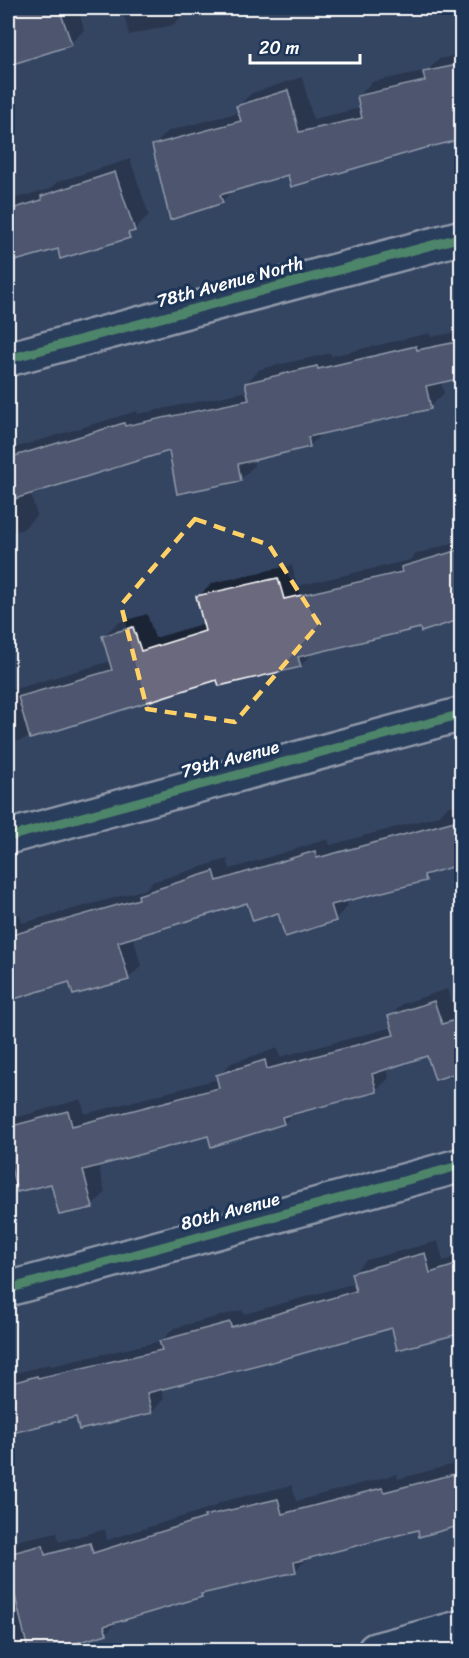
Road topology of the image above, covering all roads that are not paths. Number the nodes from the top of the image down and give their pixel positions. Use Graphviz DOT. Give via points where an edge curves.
graph roads {
  1 [pos="462,237"];
  2 [pos="8,359"];
  3 [pos="462,714"];
  4 [pos="8,837"];
  5 [pos="462,1165"];
  6 [pos="8,1289"];
  7 [pos="462,1627"];
  8 [pos="375,1650"];
  1 -- 2 [label="street, 78th Avenue North"];
  3 -- 4 [label="street, 79th Avenue"];
  5 -- 6 [label="street, 80th Avenue"];
  7 -- 8 [label="street"];
}
